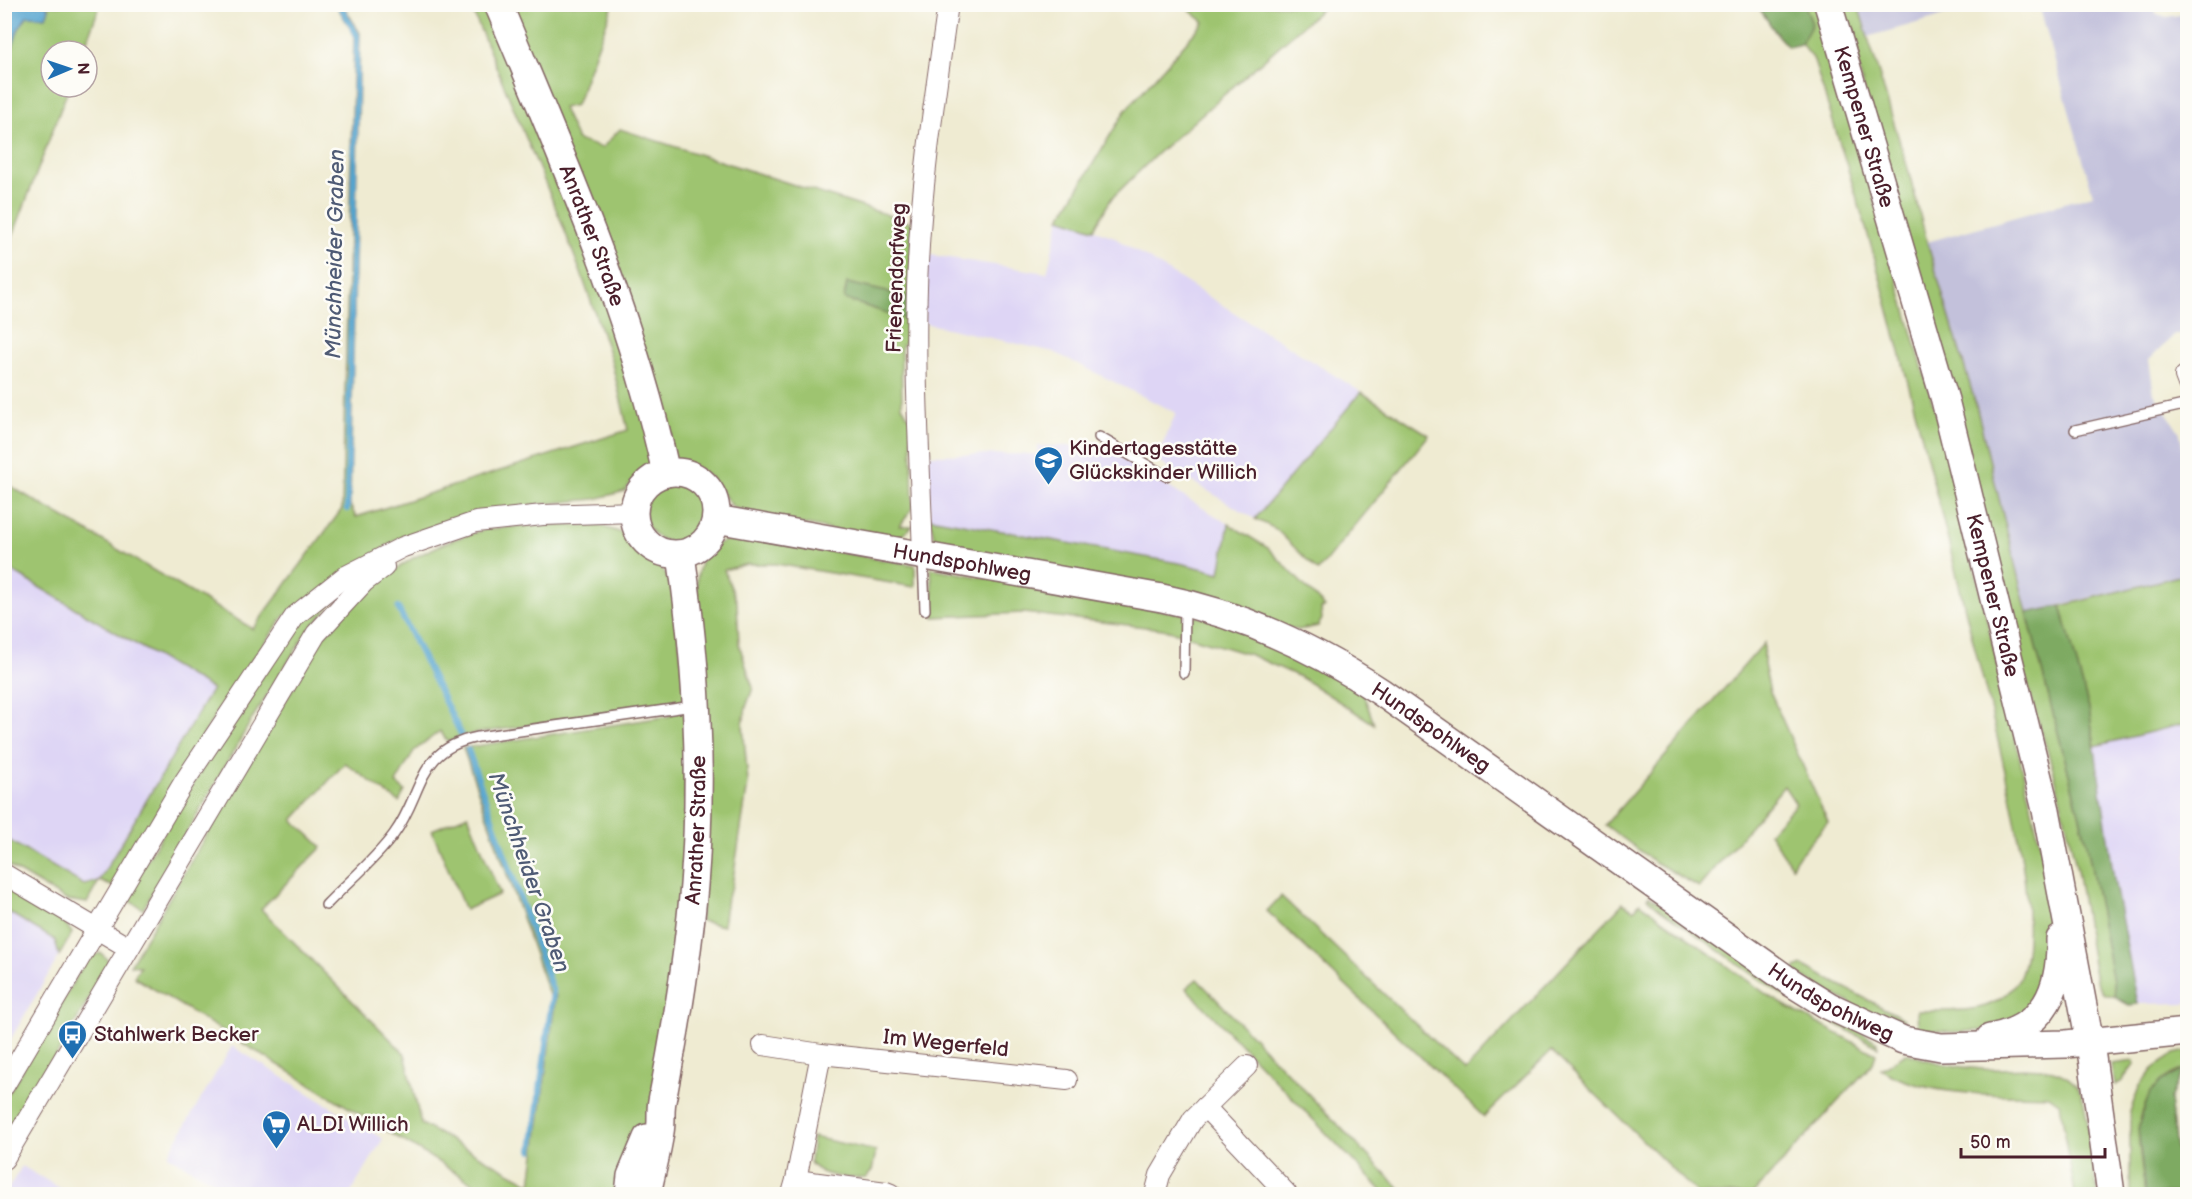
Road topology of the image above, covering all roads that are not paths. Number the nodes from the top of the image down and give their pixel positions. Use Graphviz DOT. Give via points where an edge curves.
graph roads {
  1 [pos="498,4"];
  2 [pos="948,4"];
  3 [pos="1828,4"];
  4 [pos="2187,404"];
  5 [pos="2074,430"];
  6 [pos="1099,437"];
  7 [pos="666,473"];
  8 [pos="1166,476"];
  9 [pos="634,512"];
  10 [pos="716,519"];
  11 [pos="418,542"];
  12 [pos="681,555"];
  13 [pos="923,556"];
  14 [pos="1186,603"];
  15 [pos="925,609"];
  16 [pos="1184,673"];
  17 [pos="696,706"];
  18 [pos="2046,810"];
  19 [pos="4,874"];
  20 [pos="326,905"];
  21 [pos="96,929"];
  22 [pos="129,948"];
  23 [pos="2187,1032"];
  24 [pos="2090,1042"];
  25 [pos="763,1045"];
  26 [pos="1941,1047"];
  27 [pos="821,1054"];
  28 [pos="1247,1066"];
  29 [pos="1066,1080"];
  30 [pos="4,1086"];
  31 [pos="661,1104"];
  32 [pos="1205,1107"];
  33 [pos="4,1159"];
  34 [pos="794,1187"];
  35 [pos="629,1194"];
  36 [pos="647,1194"];
  37 [pos="891,1194"];
  38 [pos="1155,1194"];
  39 [pos="1287,1194"];
  40 [pos="2111,1194"];
  1 -- 7 [label="street, Anrather Straße" via="606,266 648,397"];
  2 -- 13 [label="street, Frienendorfweg" via="918,263 916,358"];
  3 -- 18 [label="street, Kempener Straße" via="1946,400"];
  4 -- 5 [label="lane"];
  6 -- 8 [label="lane"];
  7 -- 9 [label="street" via="643,488"];
  7 -- 10 [label="street" via="685,474 702,482 711,492"];
  9 -- 11 [label="street" via="476,522"];
  9 -- 12 [label="street" via="641,535 649,544"];
  10 -- 12 [label="street" via="705,541"];
  10 -- 13 [label="street, Hundspohlweg"];
  11 -- 21 [label="street" via="344,577 295,616 184,782"];
  11 -- 22 [label="street" via="364,582 316,634"];
  12 -- 17 [label="street, Anrather Straße"];
  13 -- 14 [label="street, Hundspohlweg"];
  13 -- 15 [label="lane"];
  14 -- 16 [label="lane"];
  14 -- 26 [label="street, Hundspohlweg" via="1268,630 1331,661 1381,692 1792,983 1829,1006 1903,1040"];
  17 -- 20 [label="lane" via="458,743 437,756 393,835"];
  17 -- 31 [label="street, Anrather Straße" via="698,807 694,882 683,982"];
  18 -- 24 [label="street, Kempener Straße"];
  18 -- 26 [label="street" via="2060,929 2061,965 2056,984 2042,1010 2025,1027"];
  19 -- 21 [label="street"];
  21 -- 22 [label="street"];
  21 -- 30 [label="street"];
  22 -- 33 [label="street"];
  23 -- 24 [label="street, Hundspohlweg"];
  24 -- 26 [label="street, Hundspohlweg"];
  24 -- 40 [label="street, Kempener Straße"];
  25 -- 27 [label="street, Im Wegerfeld"];
  27 -- 29 [label="street, Im Wegerfeld"];
  27 -- 34 [label="street"];
  28 -- 32 [label="street"];
  31 -- 35 [label="street, Anrather Straße" via="631,1176"];
  31 -- 36 [label="street, Anrather Straße" via="661,1130"];
  32 -- 38 [label="street" via="1193,1119 1161,1175"];
  32 -- 39 [label="street"];
  34 -- 37 [label="street"];
}
